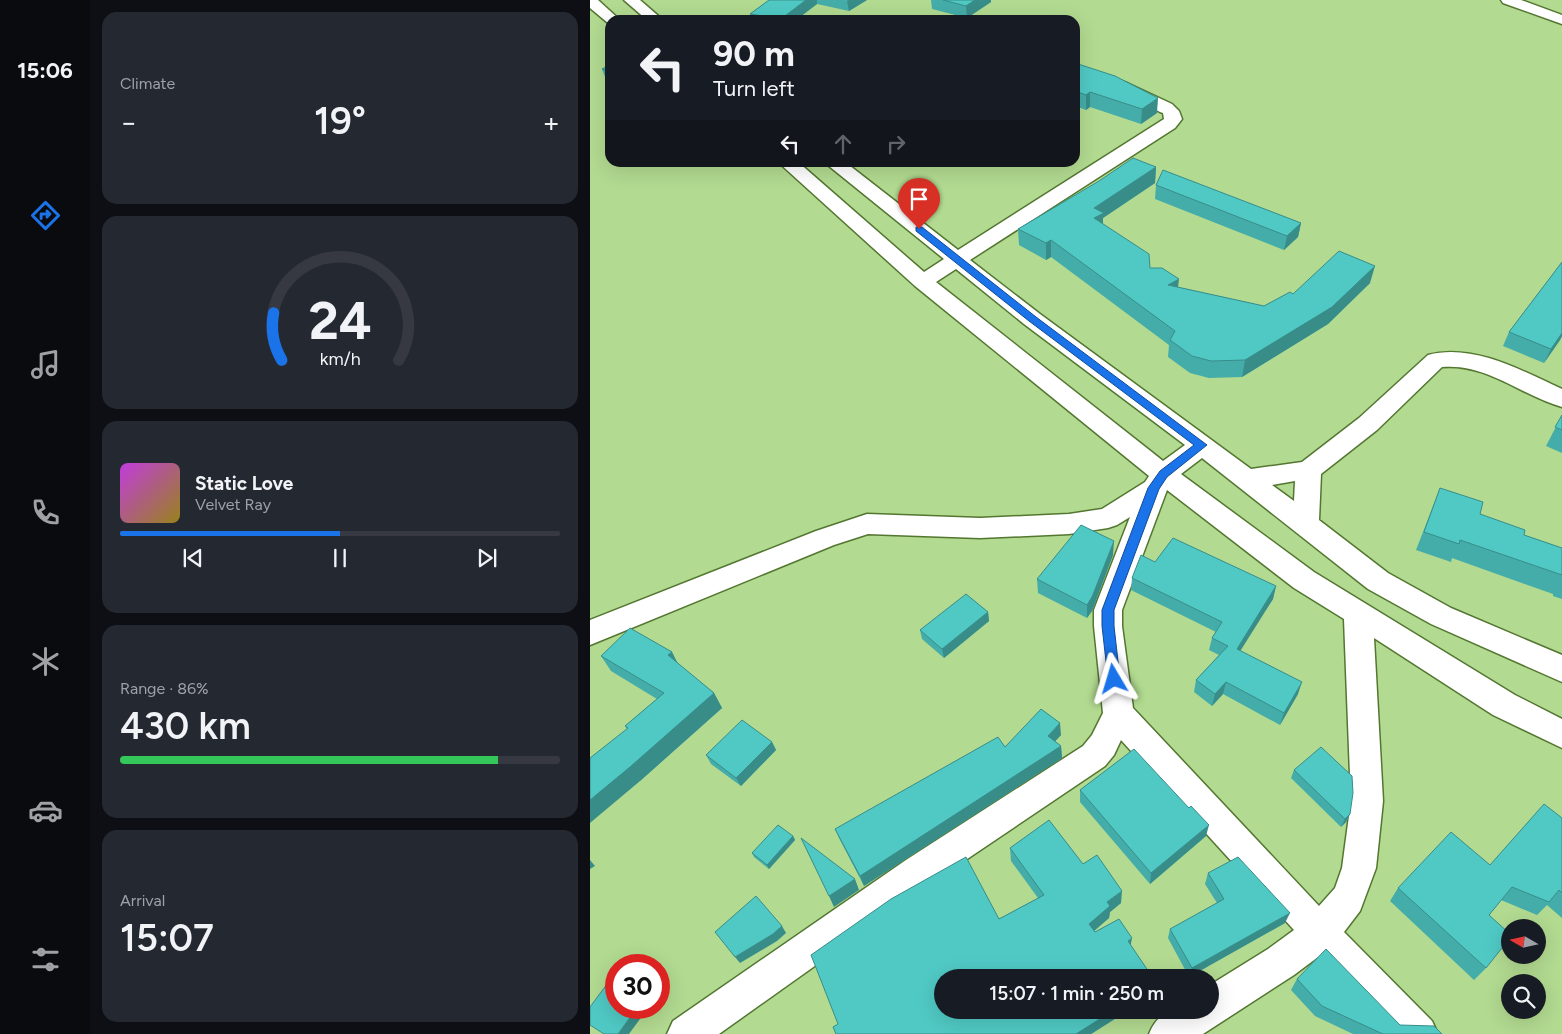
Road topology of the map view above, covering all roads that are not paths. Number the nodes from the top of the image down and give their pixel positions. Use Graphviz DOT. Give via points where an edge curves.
graph roads {
  1 [pos="631,0"];
  2 [pos="1508,0"];
  3 [pos="590,1"];
  4 [pos="607,15"];
  5 [pos="650,15"];
  6 [pos="1562,20"];
  7 [pos="1080,73"];
  8 [pos="793,167"];
  9 [pos="841,167"];
  10 [pos="846,167"];
  11 [pos="815,186"];
  12 [pos="959,261"];
  13 [pos="922,282"];
  14 [pos="1562,400"];
  15 [pos="1202,445"];
  16 [pos="1310,470"];
  17 [pos="1247,479"];
  18 [pos="1158,481"];
  19 [pos="1305,525"];
  20 [pos="1358,614"];
  21 [pos="590,633"];
  22 [pos="1562,669"];
  23 [pos="1118,714"];
  24 [pos="1562,734"];
  25 [pos="1320,933"];
  26 [pos="1219,1001"];
  27 [pos="1192,1019"];
  28 [pos="686,1034"];
  29 [pos="1168,1034"];
  30 [pos="1419,1034"];
  1 -- 5 [label="street"];
  2 -- 6 [label="street"];
  3 -- 4 [label="street"];
  7 -- 12 [label="street" via="1121,86 1166,108 1171,111 1173,119 1170,124"];
  8 -- 11 [label="street"];
  9 -- 11 [label="street"];
  10 -- 12 [label="street"];
  11 -- 13 [label="street"];
  12 -- 13 [label="street"];
  12 -- 15 [label="street"];
  13 -- 18 [label="street"];
  14 -- 16 [label="street" via="1503,372 1458,359 1436,360 1368,424"];
  15 -- 17 [label="street"];
  15 -- 18 [label="street"];
  16 -- 17 [label="street"];
  16 -- 19 [label="street"];
  17 -- 19 [label="street"];
  18 -- 20 [label="street"];
  18 -- 21 [label="street" via="1108,518 1069,524 980,528 867,524"];
  18 -- 23 [label="street" via="1108,610"];
  19 -- 22 [label="street" via="1378,581 1433,612"];
  20 -- 24 [label="street" via="1504,705"];
  20 -- 25 [label="street" via="1367,801 1363,839 1359,868 1348,899"];
  23 -- 25 [label="street"];
  23 -- 28 [label="street" via="1094,756 918,872"];
  25 -- 26 [label="street"];
  25 -- 30 [label="street"];
  27 -- 29 [label="street"];
}
